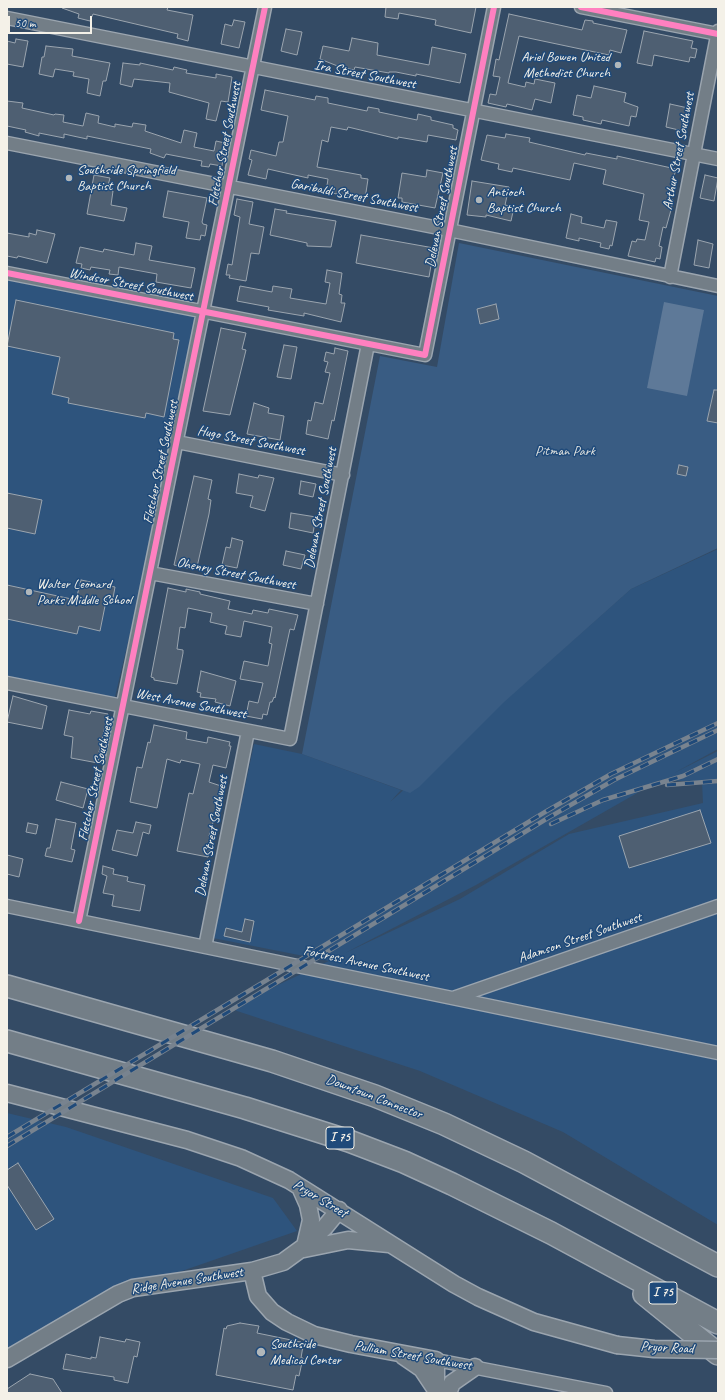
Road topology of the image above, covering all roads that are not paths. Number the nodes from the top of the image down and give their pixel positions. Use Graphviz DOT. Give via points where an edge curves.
graph roads {
  1 [pos="265,7"];
  2 [pos="494,7"];
  3 [pos="581,7"];
  4 [pos="7,18"];
  5 [pos="718,33"];
  6 [pos="253,68"];
  7 [pos="473,111"];
  8 [pos="7,143"];
  9 [pos="694,155"];
  10 [pos="718,159"];
  11 [pos="229,187"];
  12 [pos="449,230"];
  13 [pos="7,273"];
  14 [pos="670,277"];
  15 [pos="718,286"];
  16 [pos="204,312"];
  17 [pos="368,344"];
  18 [pos="177,442"];
  19 [pos="343,475"];
  20 [pos="150,573"];
  21 [pos="317,604"];
  22 [pos="7,683"];
  23 [pos="301,684"];
  24 [pos="123,706"];
  25 [pos="248,731"];
  26 [pos="7,906"];
  27 [pos="718,906"];
  28 [pos="79,921"];
  29 [pos="205,947"];
  30 [pos="7,986"];
  31 [pos="452,998"];
  32 [pos="7,1041"];
  33 [pos="7,1046"];
  34 [pos="718,1053"];
  35 [pos="55,1055"];
  36 [pos="7,1093"];
  37 [pos="300,1187"];
  38 [pos="339,1210"];
  39 [pos="391,1244"];
  40 [pos="301,1249"];
  41 [pos="608,1264"];
  42 [pos="718,1266"];
  43 [pos="252,1271"];
  44 [pos="718,1323"];
  45 [pos="617,1345"];
  46 [pos="718,1350"];
  47 [pos="398,1353"];
  48 [pos="718,1354"];
  49 [pos="7,1359"];
  50 [pos="436,1360"];
  51 [pos="475,1367"];
  52 [pos="440,1392"];
  53 [pos="606,1393"];
  1 -- 6 [label="street, Fletcher Street Southwest"];
  2 -- 7 [label="street, Delevan Street Southwest"];
  3 -- 5 [label="street"];
  4 -- 6 [label="street, Ira Street Southwest"];
  5 -- 9 [label="street, Arthur Street Southwest"];
  6 -- 7 [label="street, Ira Street Southwest"];
  6 -- 11 [label="street, Fletcher Street Southwest"];
  7 -- 9 [label="street, Ira Street Southwest"];
  7 -- 12 [label="street, Delevan Street Southwest"];
  8 -- 11 [label="street, Garibaldi Street Southwest"];
  9 -- 10 [label="street, Ira Street Southwest"];
  9 -- 14 [label="street, Arthur Street Southwest"];
  11 -- 12 [label="street, Garibaldi Street Southwest"];
  11 -- 16 [label="street, Fletcher Street Southwest"];
  12 -- 14 [label="street, Garibaldi Street Southwest"];
  12 -- 17 [label="street, Delevan Street Southwest" via="425,355"];
  13 -- 16 [label="street, Windsor Street Southwest"];
  14 -- 15 [label="street, Garibaldi Street Southwest"];
  16 -- 17 [label="street, Windsor Street Southwest"];
  16 -- 18 [label="street, Fletcher Street Southwest"];
  17 -- 19 [label="street, Delevan Street Southwest"];
  18 -- 19 [label="street, Hugo Street Southwest"];
  18 -- 20 [label="street, Fletcher Street Southwest"];
  19 -- 21 [label="street, Delevan Street Southwest"];
  20 -- 21 [label="street, Ohenry Street Southwest"];
  20 -- 24 [label="street, Fletcher Street Southwest"];
  21 -- 23 [label="street, Delevan Street Southwest"];
  22 -- 24 [label="street, West Avenue Southwest"];
  23 -- 25 [label="street, West Avenue Southwest" via="290,739"];
  24 -- 25 [label="street, West Avenue Southwest"];
  24 -- 28 [label="street, Fletcher Street Southwest"];
  25 -- 29 [label="street, Delevan Street Southwest"];
  26 -- 28 [label="street, Fortress Avenue Southwest"];
  27 -- 31 [label="street, Adamson Street Southwest"];
  28 -- 29 [label="street, Fortress Avenue Southwest"];
  29 -- 31 [label="street, Fortress Avenue Southwest"];
  30 -- 42 [label="highway, Downtown Connector" via="272,1061 389,1102 444,1124 524,1162"];
  31 -- 34 [label="street, Fortress Avenue Southwest"];
  32 -- 35 [label="highway, I 75"];
  33 -- 35 [label="highway"];
  35 -- 41 [label="highway, I 75" via="245,1108 356,1144 452,1184"];
  36 -- 37 [label="street, Pryor Street" via="216,1148 266,1169"];
  37 -- 38 [label="street, Pryor Street"];
  37 -- 40 [label="street" via="311,1220"];
  38 -- 39 [label="street, Pryor Street"];
  38 -- 40 [label="street, Ridge Avenue Southwest"];
  39 -- 40 [label="street" via="348,1240"];
  39 -- 45 [label="street, Pryor Street" via="454,1284 504,1310 562,1331"];
  40 -- 43 [label="street, Ridge Avenue Southwest" via="283,1262"];
  41 -- 44 [label="highway, I 75"];
  41 -- 48 [label="highway"];
  43 -- 47 [label="street, Pulliam Street Southwest" via="258,1296 272,1312 287,1322 314,1335"];
  43 -- 49 [label="street, Ridge Avenue Southwest" via="133,1288 118,1294"];
  45 -- 46 [label="street, Pryor Road, bridge" via="654,1349"];
  47 -- 50 [label="street, Pulliam Street Southwest"];
  47 -- 52 [label="street" via="422,1369"];
  50 -- 51 [label="street, Pulliam Street Southwest"];
  50 -- 52 [label="street"];
  51 -- 52 [label="street"];
  51 -- 53 [label="street, Pulliam Street Southwest"];
}
